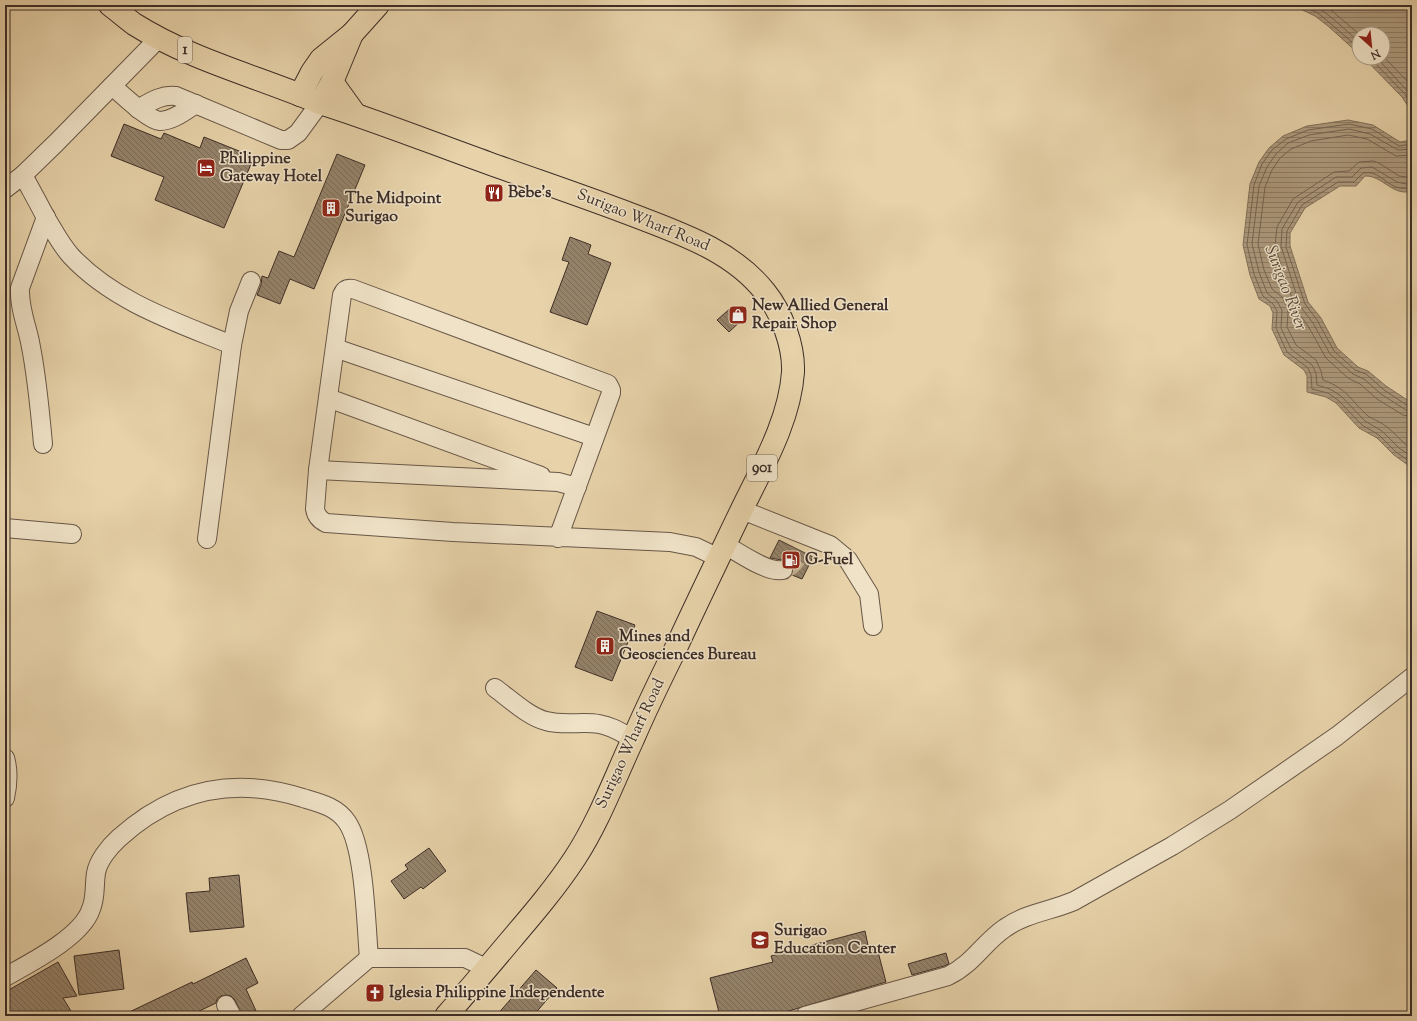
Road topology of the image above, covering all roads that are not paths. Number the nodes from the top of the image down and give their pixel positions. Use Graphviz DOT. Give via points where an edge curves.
graph roads {
  1 [pos="110,5"];
  2 [pos="378,5"];
  3 [pos="352,34"];
  4 [pos="159,38"];
  5 [pos="312,72"];
  6 [pos="267,82"];
  7 [pos="332,82"];
  8 [pos="112,86"];
  9 [pos="300,95"];
  10 [pos="320,104"];
  11 [pos="355,114"];
  12 [pos="23,175"];
  13 [pos="5,190"];
  14 [pos="46,216"];
  15 [pos="251,282"];
  16 [pos="232,345"];
  17 [pos="335,348"];
  18 [pos="328,398"];
  19 [pos="594,437"];
  20 [pos="43,444"];
  21 [pos="318,470"];
  22 [pos="558,482"];
  23 [pos="576,487"];
  24 [pos="742,510"];
  25 [pos="5,528"];
  26 [pos="72,534"];
  27 [pos="558,538"];
  28 [pos="207,540"];
  29 [pos="722,552"];
  30 [pos="783,570"];
  31 [pos="873,626"];
  32 [pos="1412,677"];
  33 [pos="495,688"];
  34 [pos="633,739"];
  35 [pos="5,758"];
  36 [pos="5,798"];
  37 [pos="369,958"];
  38 [pos="488,968"];
  39 [pos="5,977"];
  40 [pos="302,1016"];
  41 [pos="446,1016"];
  42 [pos="805,1016"];
  1 -- 4 [label="main road, 1"];
  2 -- 3 [label="main road"];
  3 -- 5 [label="main road" via="321,59"];
  3 -- 7 [label="main road"];
  4 -- 6 [label="main road, 1" via="200,57"];
  4 -- 8 [label="street"];
  5 -- 6 [label="main road"];
  5 -- 9 [label="main road"];
  6 -- 9 [label="main road, 1"];
  7 -- 10 [label="main road"];
  7 -- 11 [label="main road"];
  8 -- 10 [label="street" via="153,119 160,121 173,117 196,104 281,140 288,140 298,133"];
  8 -- 12 [label="street"];
  9 -- 10 [label="main road, 1"];
  10 -- 11 [label="main road, Surigao Wharf Road / 901"];
  11 -- 24 [label="main road, Surigao Wharf Road / 901" via="674,231 707,245 753,278 778,312 786,331 793,370 778,432"];
  12 -- 13 [label="street"];
  12 -- 14 [label="street"];
  14 -- 16 [label="street" via="70,256 114,292 138,305"];
  14 -- 20 [label="street" via="20,288 19,298 34,364"];
  15 -- 16 [label="street" via="239,311"];
  16 -- 28 [label="street"];
  17 -- 18 [label="street"];
  17 -- 19 [label="street"];
  17 -- 19 [label="street" via="342,295 346,290 352,289 605,382 611,393"];
  18 -- 21 [label="street"];
  18 -- 22 [label="street"];
  19 -- 23 [label="street"];
  21 -- 22 [label="street"];
  21 -- 27 [label="street" via="315,509 318,518 326,523"];
  22 -- 23 [label="street"];
  23 -- 27 [label="street"];
  24 -- 29 [label="main road, Surigao Wharf Road / 901"];
  24 -- 31 [label="street" via="804,544 830,545 848,560 869,594"];
  25 -- 26 [label="street"];
  27 -- 29 [label="street" via="670,542"];
  29 -- 30 [label="street" via="769,569"];
  29 -- 34 [label="main road, Surigao Wharf Road / 901"];
  32 -- 42 [label="street" via="1337,736 1230,810 1165,850 1074,900 1060,907 1032,914 1004,928 958,971"];
  33 -- 34 [label="street" via="542,720 597,724 615,729"];
  34 -- 38 [label="main road, Surigao Wharf Road / 901" via="593,827 576,856 558,883"];
  35 -- 36 [label="street" via="8,766"];
  37 -- 38 [label="street" via="465,958"];
  37 -- 39 [label="street" via="359,857 354,836 339,812 328,806 273,790 227,788 205,791 172,802 137,823 117,839 104,855 96,872 95,895 91,910 82,926 56,947"];
  37 -- 40 [label="street"];
  38 -- 41 [label="main road, Surigao Wharf Road / 901"];
}
